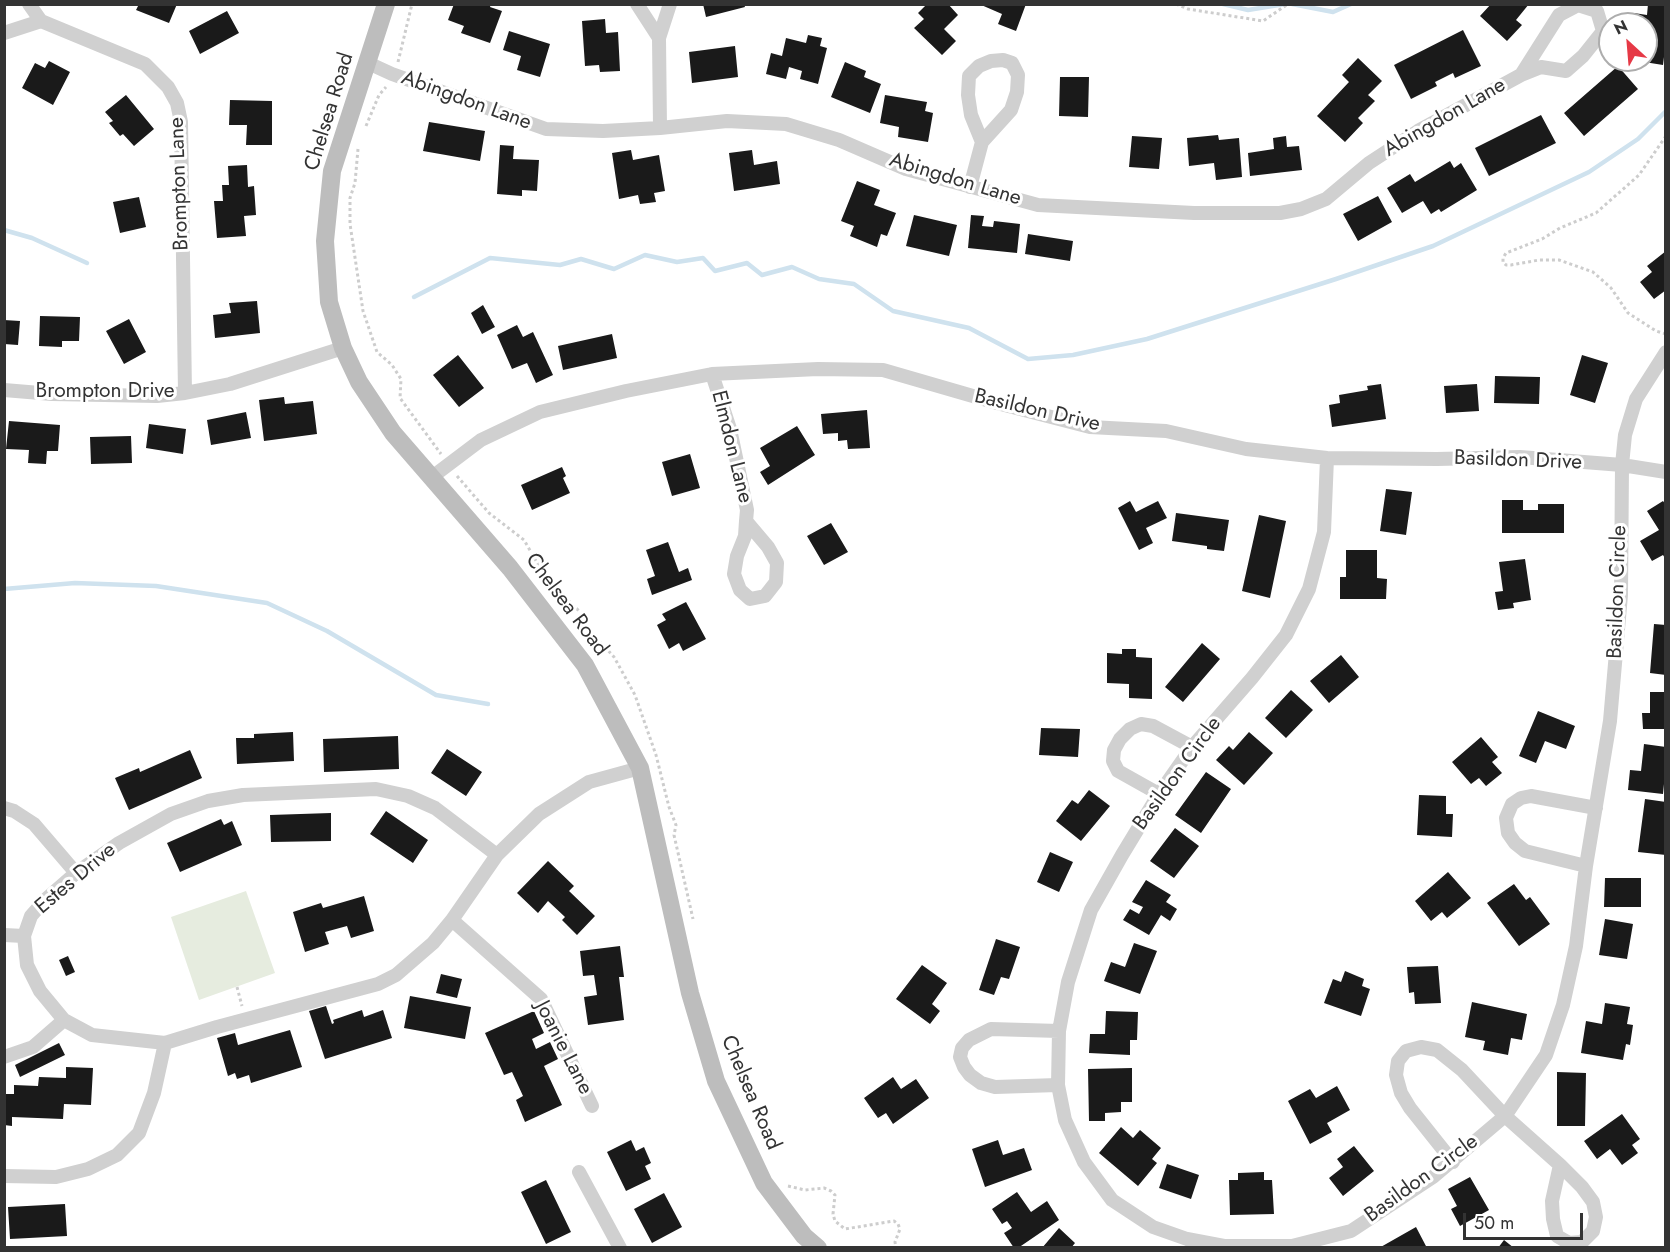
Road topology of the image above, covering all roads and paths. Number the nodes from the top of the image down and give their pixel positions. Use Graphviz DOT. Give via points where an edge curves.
graph roads {
  1 [pos="29,4"];
  2 [pos="386,4"];
  3 [pos="412,4"];
  4 [pos="637,4"];
  5 [pos="670,4"];
  6 [pos="1176,4"];
  7 [pos="1288,4"];
  8 [pos="40,21"];
  9 [pos="4,33"];
  10 [pos="659,38"];
  11 [pos="368,63"];
  12 [pos="396,66"];
  13 [pos="1521,75"];
  14 [pos="388,84"];
  15 [pos="660,128"];
  16 [pos="364,133"];
  17 [pos="1665,136"];
  18 [pos="361,142"];
  19 [pos="982,142"];
  20 [pos="970,187"];
  21 [pos="1665,334"];
  22 [pos="343,348"];
  23 [pos="1665,352"];
  24 [pos="712,374"];
  25 [pos="4,390"];
  26 [pos="186,393"];
  27 [pos="441,453"];
  28 [pos="1328,458"];
  29 [pos="1622,465"];
  30 [pos="1665,472"];
  31 [pos="432,477"];
  32 [pos="746,521"];
  33 [pos="1192,747"];
  34 [pos="640,768"];
  35 [pos="1159,794"];
  36 [pos="4,808"];
  37 [pos="1596,808"];
  38 [pos="497,855"];
  39 [pos="1586,866"];
  40 [pos="76,873"];
  41 [pos="452,920"];
  42 [pos="4,934"];
  43 [pos="24,936"];
  44 [pos="237,987"];
  45 [pos="240,999"];
  46 [pos="64,1020"];
  47 [pos="1059,1031"];
  48 [pos="165,1043"];
  49 [pos="4,1057"];
  50 [pos="1058,1085"];
  51 [pos="592,1106"];
  52 [pos="1505,1116"];
  53 [pos="1453,1162"];
  54 [pos="1560,1165"];
  55 [pos="579,1172"];
  56 [pos="4,1176"];
  57 [pos="1292,1247"];
  58 [pos="620,1248"];
  59 [pos="818,1248"];
  1 -- 8 [label="street"];
  2 -- 11 [label="street, Chelsea Road"];
  3 -- 12 [label="path"];
  4 -- 10 [label="street"];
  5 -- 10 [label="street"];
  6 -- 7 [label="path" via="1263,21"];
  8 -- 9 [label="street"];
  8 -- 26 [label="street, Brompton Lane" via="145,64 168,87 177,103 181,122"];
  10 -- 15 [label="street"];
  11 -- 15 [label="street, Abingdon Lane" via="546,129"];
  11 -- 22 [label="street, Chelsea Road" via="332,171 325,241 329,302"];
  13 -- 13 [label="street, Abingdon Lane" via="1559,15 1578,5 1597,11 1603,32 1566,71 1541,67"];
  13 -- 20 [label="street, Abingdon Lane" via="1418,131 1369,163 1326,199 1301,209 1280,213 1100,210 1038,205"];
  14 -- 16 [label="path"];
  15 -- 20 [label="street, Abingdon Lane" via="727,121 786,124 839,140 906,169"];
  17 -- 21 [label="path" via="1639,175 1596,213 1506,253 1503,258 1506,265 1559,260 1593,272 1611,288 1628,313"];
  18 -- 27 [label="path" via="350,198 350,224 363,311 377,352 401,379 400,398"];
  19 -- 19 [label="street" via="1011,110 1017,92 1018,75 1012,63 1003,60 979,66 969,76 971,115"];
  19 -- 20 [label="street"];
  22 -- 26 [label="street, Brompton Drive" via="230,384"];
  22 -- 31 [label="street, Chelsea Road" via="358,382 393,433"];
  23 -- 29 [label="street, Basildon Circle" via="1636,399 1624,435"];
  24 -- 28 [label="street, Basildon Drive" via="883,370 1090,427 1167,432 1246,449"];
  24 -- 31 [label="street, Basildon Drive" via="540,412 481,440"];
  24 -- 32 [label="street, Elmdon Lane" via="730,429"];
  25 -- 26 [label="street, Brompton Drive" via="52,394"];
  28 -- 29 [label="street, Basildon Drive" via="1520,457"];
  28 -- 33 [label="street, Basildon Circle" via="1324,532 1309,589 1286,635"];
  29 -- 30 [label="street, Basildon Drive"];
  29 -- 37 [label="street, Basildon Circle" via="1621,595 1610,722"];
  31 -- 34 [label="street, Chelsea Road" via="510,568 585,665"];
  32 -- 32 [label="street, Elmdon Lane" via="734,574 740,590 750,599 765,596 776,582 777,563"];
  33 -- 35 [label="street, Basildon Circle"];
  33 -- 35 [label="street" via="1153,726 1141,724 1120,739 1113,761 1118,771"];
  34 -- 38 [label="street, Estes Drive" via="589,782 539,814"];
  34 -- 59 [label="street, Chelsea Road" via="690,993 716,1080 764,1183 804,1236"];
  35 -- 47 [label="street, Basildon Circle" via="1091,910 1068,982"];
  36 -- 40 [label="street" via="34,824"];
  37 -- 39 [label="street, Basildon Circle"];
  37 -- 39 [label="street" via="1532,796 1512,804 1506,818 1508,833 1525,851"];
  38 -- 40 [label="street, Estes Drive" via="435,808 408,796 376,789 243,795 208,801 171,814"];
  38 -- 41 [label="street, Estes Drive"];
  39 -- 52 [label="street, Basildon Circle" via="1576,946 1563,1005 1546,1055"];
  40 -- 43 [label="street, Estes Drive" via="31,916"];
  41 -- 48 [label="street, Estes Drive" via="411,964 378,984"];
  41 -- 51 [label="street, Joanie Lane" via="541,999"];
  42 -- 43 [label="street"];
  43 -- 46 [label="street, Estes Drive" via="31,974"];
  44 -- 45 [label="path"];
  46 -- 48 [label="street, Estes Drive" via="92,1035"];
  46 -- 49 [label="street" via="33,1047"];
  47 -- 50 [label="street, Basildon Circle"];
  47 -- 50 [label="street" via="991,1029 969,1040 960,1057 970,1075 994,1087"];
  48 -- 56 [label="street" via="154,1093 139,1133 117,1155 88,1169 56,1177"];
  50 -- 57 [label="street, Basildon Circle" via="1065,1120 1083,1162 1112,1200 1131,1214 1153,1227 1196,1241 1224,1246"];
  52 -- 53 [label="street, Basildon Circle"];
  52 -- 53 [label="street" via="1462,1070 1437,1050 1421,1047 1406,1051 1398,1061 1396,1076 1401,1093"];
  52 -- 54 [label="street"];
  53 -- 57 [label="street, Basildon Circle" via="1351,1231"];
  54 -- 54 [label="street" via="1593,1202 1593,1231 1582,1242 1569,1243 1557,1236 1552,1201"];
  55 -- 58 [label="street"];
}
